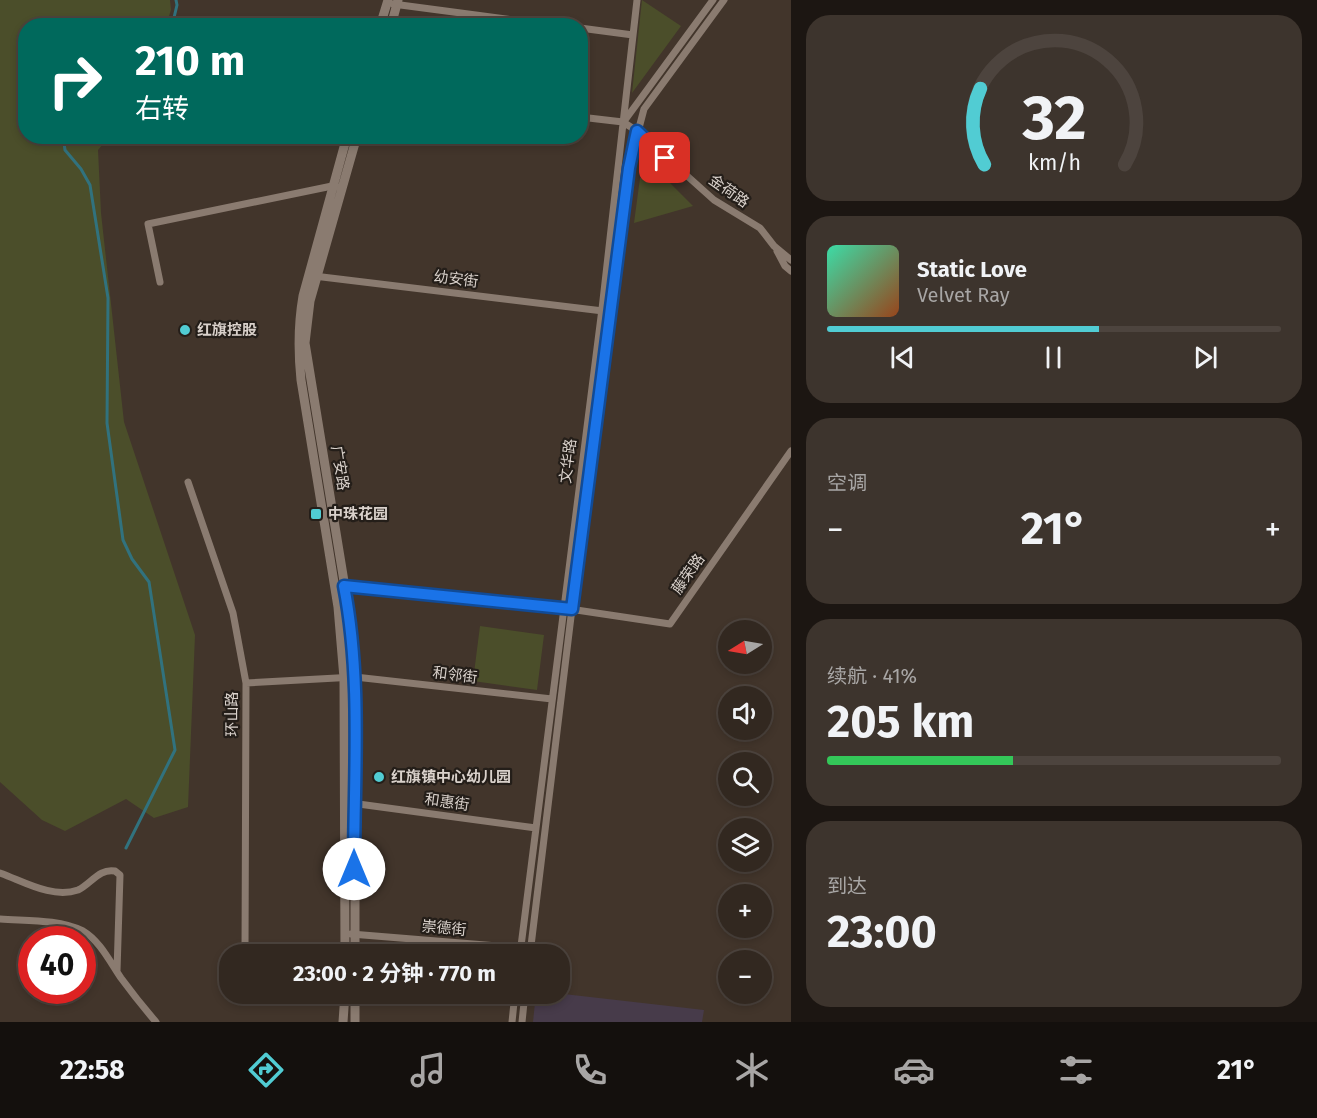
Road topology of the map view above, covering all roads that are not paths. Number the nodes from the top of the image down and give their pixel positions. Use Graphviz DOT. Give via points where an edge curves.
graph roads {
  1 [pos="636,0"];
  2 [pos="713,0"];
  3 [pos="724,0"];
  4 [pos="393,2"];
  5 [pos="384,18"];
  6 [pos="392,18"];
  7 [pos="504,18"];
  8 [pos="588,29"];
  9 [pos="633,35"];
  10 [pos="588,118"];
  11 [pos="623,122"];
  12 [pos="637,131"];
  13 [pos="345,144"];
  14 [pos="354,144"];
  15 [pos="337,187"];
  16 [pos="774,246"];
  17 [pos="790,260"];
  18 [pos="790,271"];
  19 [pos="312,275"];
  20 [pos="160,282"];
  21 [pos="602,309"];
  22 [pos="609,321"];
  23 [pos="790,451"];
  24 [pos="188,482"];
  25 [pos="340,586"];
  26 [pos="563,608"];
  27 [pos="572,609"];
  28 [pos="355,677"];
  29 [pos="344,678"];
  30 [pos="246,683"];
  31 [pos="552,699"];
  32 [pos="350,803"];
  33 [pos="536,828"];
  34 [pos="0,873"];
  35 [pos="0,919"];
  36 [pos="350,934"];
  37 [pos="245,944"];
  38 [pos="348,944"];
  39 [pos="352,944"];
  40 [pos="451,944"];
  41 [pos="522,944"];
  42 [pos="531,944"];
  43 [pos="117,971"];
  44 [pos="344,1004"];
  45 [pos="355,1004"];
  46 [pos="514,1004"];
  47 [pos="524,1004"];
  48 [pos="156,1022"];
  49 [pos="343,1022"];
  50 [pos="356,1022"];
  51 [pos="512,1022"];
  52 [pos="522,1022"];
  1 -- 9 [label="street, 文华路"];
  2 -- 11 [label="street"];
  3 -- 12 [label="street, 文华路" via="644,109"];
  4 -- 5 [label="street"];
  4 -- 6 [label="street"];
  4 -- 7 [label="street"];
  8 -- 9 [label="street"];
  9 -- 11 [label="street, 文华路"];
  10 -- 11 [label="street"];
  11 -- 12 [label="street, 金荷路"];
  11 -- 21 [label="street, 文华路"];
  12 -- 16 [label="street, 金荷路" via="714,200 760,228"];
  12 -- 22 [label="street, 文华路"];
  13 -- 15 [label="street, 广安路"];
  14 -- 15 [label="street, 广安路"];
  15 -- 19 [label="street, 广安路"];
  15 -- 20 [label="street" via="148,224"];
  16 -- 17 [label="street, 金荷路"];
  16 -- 18 [label="street"];
  19 -- 21 [label="street, 幼安街"];
  19 -- 25 [label="street, 广安路" via="305,343"];
  21 -- 22 [label="street"];
  21 -- 26 [label="street, 文华路"];
  22 -- 27 [label="street, 文华路"];
  23 -- 27 [label="street, 藤荣路" via="670,624"];
  24 -- 30 [label="street, 环山路" via="233,613"];
  25 -- 26 [label="street, 藤荣路"];
  25 -- 28 [label="street, 广安路" via="349,612"];
  25 -- 29 [label="street, 广安路"];
  26 -- 27 [label="street, 藤荣路"];
  26 -- 31 [label="street, 文华路"];
  27 -- 42 [label="street, 文华路"];
  28 -- 29 [label="street, 和邻街"];
  28 -- 31 [label="street, 和邻街"];
  28 -- 32 [label="street, 广安路"];
  29 -- 30 [label="street, 和邻街"];
  29 -- 32 [label="street, 广安路"];
  30 -- 37 [label="street, 环山路"];
  31 -- 33 [label="street, 文华路"];
  32 -- 33 [label="street, 和惠街"];
  32 -- 36 [label="street, 广安路"];
  33 -- 41 [label="street, 文华路"];
  34 -- 43 [label="street" via="56,892 77,890 102,872 115,871 120,876"];
  35 -- 43 [label="street" via="68,925 94,939"];
  36 -- 38 [label="street, 广安路"];
  36 -- 39 [label="street, 广安路"];
  36 -- 40 [label="street, 崇德街"];
  43 -- 48 [label="street"];
  44 -- 49 [label="street"];
  45 -- 50 [label="street"];
  46 -- 51 [label="street"];
  47 -- 52 [label="street"];
}
